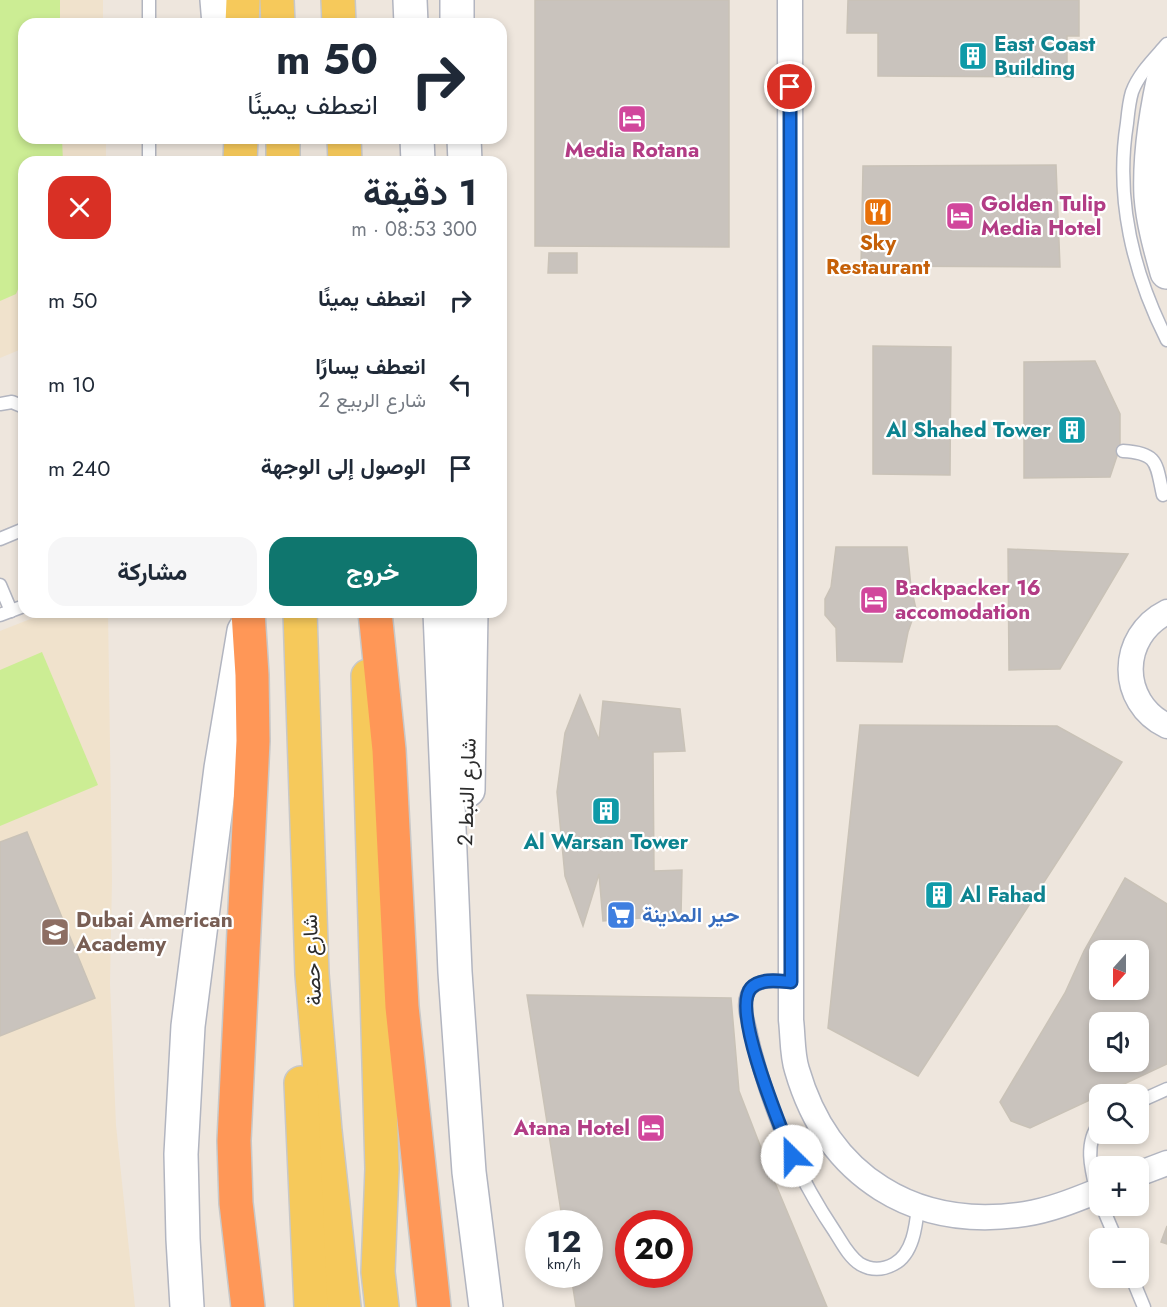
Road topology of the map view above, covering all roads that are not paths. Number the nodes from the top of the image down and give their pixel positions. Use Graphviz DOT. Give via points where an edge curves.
graph roads {
  1 [pos="149,0"];
  2 [pos="216,0"];
  3 [pos="243,0"];
  4 [pos="278,0"];
  5 [pos="338,0"];
  6 [pos="410,0"];
  7 [pos="457,0"];
  8 [pos="790,0"];
  9 [pos="149,18"];
  10 [pos="218,18"];
  11 [pos="242,18"];
  12 [pos="278,18"];
  13 [pos="339,18"];
  14 [pos="411,18"];
  15 [pos="457,18"];
  16 [pos="1167,44"];
  17 [pos="1167,63"];
  18 [pos="1167,272"];
  19 [pos="1167,340"];
  20 [pos="0,404"];
  21 [pos="18,404"];
  22 [pos="1123,451"];
  23 [pos="1163,495"];
  24 [pos="18,532"];
  25 [pos="0,539"];
  26 [pos="0,585"];
  27 [pos="1167,612"];
  28 [pos="6,613"];
  29 [pos="247,618"];
  30 [pos="248,618"];
  31 [pos="300,618"];
  32 [pos="366,618"];
  33 [pos="376,618"];
  34 [pos="440,618"];
  35 [pos="471,618"];
  36 [pos="1167,726"];
  37 [pos="455,972"];
  38 [pos="312,974"];
  39 [pos="791,982"];
  40 [pos="1167,1089"];
  41 [pos="1149,1097"];
  42 [pos="1167,1163"];
  43 [pos="1149,1170"];
  44 [pos="1089,1199"];
  45 [pos="918,1207"];
  46 [pos="1136,1288"];
  47 [pos="187,1307"];
  48 [pos="248,1307"];
  49 [pos="310,1307"];
  50 [pos="344,1307"];
  51 [pos="382,1307"];
  52 [pos="434,1307"];
  53 [pos="486,1307"];
  54 [pos="1144,1307"];
  1 -- 9 [label="lane"];
  2 -- 10 [label="main road"];
  3 -- 11 [label="main road"];
  4 -- 12 [label="main road"];
  5 -- 13 [label="main road"];
  6 -- 14 [label="main road"];
  7 -- 15 [label="main road"];
  8 -- 39 [label="street"];
  16 -- 19 [label="lane" via="1132,91 1122,153 1128,230 1137,271"];
  17 -- 18 [label="main road" via="1155,121 1151,196"];
  20 -- 21 [label="lane"];
  22 -- 23 [label="lane" via="1140,452 1155,462"];
  24 -- 25 [label="lane"];
  26 -- 28 [label="lane"];
  27 -- 36 [label="street" via="1145,628 1137,641 1130,672 1140,703"];
  29 -- 47 [label="main road" via="225,736 188,1026 181,1165"];
  30 -- 48 [label="highway" via="253,741 234,1141 236,1203"];
  31 -- 38 [label="main road, شارع حصة"];
  32 -- 51 [label="main road" via="382,1169 378,1272"];
  33 -- 52 [label="highway" via="389,750 402,1007"];
  34 -- 37 [label="main road"];
  35 -- 37 [label="main road, شارع النبط 2" via="467,830"];
  37 -- 53 [label="main road" via="469,1172"];
  38 -- 49 [label="main road" via="304,1014 301,1093"];
  38 -- 50 [label="main road, شارع حصة"];
  39 -- 45 [label="street" via="796,1068 812,1113 838,1153 874,1185"];
  39 -- 45 [label="lane" via="755,984 745,1004 765,1086 809,1189 848,1253 871,1269 886,1269 898,1262 910,1246"];
  40 -- 41 [label="lane"];
  42 -- 43 [label="street"];
  44 -- 45 [label="street" via="1025,1214 989,1217 952,1215"];
  46 -- 54 [label="lane"];
}
